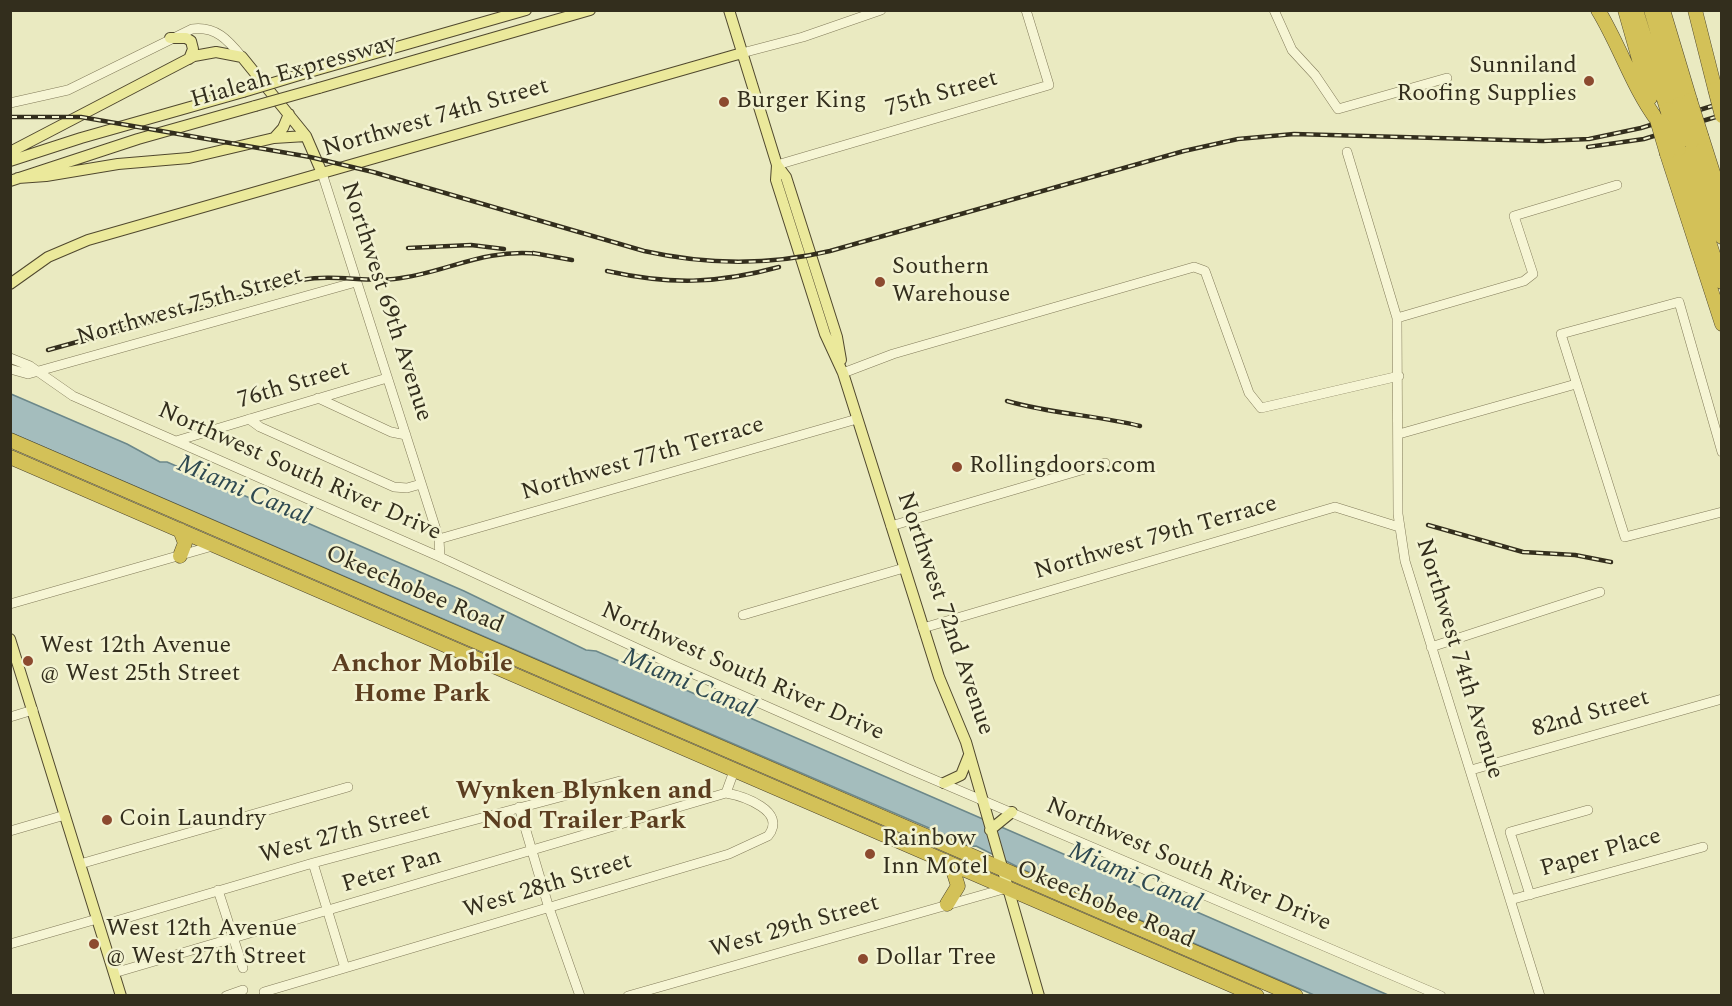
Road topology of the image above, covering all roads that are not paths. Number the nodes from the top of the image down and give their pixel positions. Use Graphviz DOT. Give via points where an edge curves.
graph roads {
  1 [pos="526,10"];
  2 [pos="590,10"];
  3 [pos="729,10"];
  4 [pos="881,10"];
  5 [pos="1026,10"];
  6 [pos="1274,10"];
  7 [pos="1598,10"];
  8 [pos="1625,10"];
  9 [pos="1636,10"];
  10 [pos="1651,10"];
  11 [pos="1663,10"];
  12 [pos="1695,10"];
  13 [pos="170,38"];
  14 [pos="742,54"];
  15 [pos="242,57"];
  16 [pos="189,59"];
  17 [pos="1447,78"];
  18 [pos="10,103"];
  19 [pos="1667,110"];
  20 [pos="289,114"];
  21 [pos="1722,116"];
  22 [pos="306,136"];
  23 [pos="274,138"];
  24 [pos="1685,146"];
  25 [pos="10,152"];
  26 [pos="1347,152"];
  27 [pos="10,161"];
  28 [pos="777,165"];
  29 [pos="322,173"];
  30 [pos="14,179"];
  31 [pos="1617,185"];
  32 [pos="1722,201"];
  33 [pos="1722,237"];
  34 [pos="356,282"];
  35 [pos="1722,282"];
  36 [pos="10,284"];
  37 [pos="1397,318"];
  38 [pos="1722,324"];
  39 [pos="10,358"];
  40 [pos="54,366"];
  41 [pos="10,369"];
  42 [pos="34,371"];
  43 [pos="843,373"];
  44 [pos="1399,376"];
  45 [pos="387,378"];
  46 [pos="52,383"];
  47 [pos="1576,384"];
  48 [pos="318,398"];
  49 [pos="249,419"];
  50 [pos="857,419"];
  51 [pos="1399,434"];
  52 [pos="406,435"];
  53 [pos="10,441"];
  54 [pos="177,441"];
  55 [pos="1722,452"];
  56 [pos="10,457"];
  57 [pos="1105,464"];
  58 [pos="421,484"];
  59 [pos="1722,512"];
  60 [pos="891,526"];
  61 [pos="1399,526"];
  62 [pos="180,530"];
  63 [pos="439,539"];
  64 [pos="252,545"];
  65 [pos="216,546"];
  66 [pos="180,556"];
  67 [pos="440,557"];
  68 [pos="904,568"];
  69 [pos="1600,592"];
  70 [pos="10,604"];
  71 [pos="742,615"];
  72 [pos="923,628"];
  73 [pos="10,639"];
  74 [pos="1431,647"];
  75 [pos="1722,699"];
  76 [pos="33,710"];
  77 [pos="10,717"];
  78 [pos="969,754"];
  79 [pos="1471,770"];
  80 [pos="734,771"];
  81 [pos="620,781"];
  82 [pos="944,783"];
  83 [pos="348,787"];
  84 [pos="726,793"];
  85 [pos="981,799"];
  86 [pos="519,807"];
  87 [pos="1588,810"];
  88 [pos="1007,814"];
  89 [pos="65,815"];
  90 [pos="990,830"];
  91 [pos="10,831"];
  92 [pos="1703,847"];
  93 [pos="532,850"];
  94 [pos="313,863"];
  95 [pos="80,864"];
  96 [pos="951,864"];
  97 [pos="1001,864"];
  98 [pos="1007,888"];
  99 [pos="218,890"];
  100 [pos="1530,895"];
  101 [pos="1510,900"];
  102 [pos="947,904"];
  103 [pos="548,906"];
  104 [pos="328,911"];
  105 [pos="97,919"];
  106 [pos="116,921"];
  107 [pos="233,938"];
  108 [pos="11,944"];
  109 [pos="243,968"];
  110 [pos="345,968"];
  111 [pos="114,973"];
  112 [pos="664,985"];
  113 [pos="243,990"];
  114 [pos="264,992"];
  115 [pos="122,996"];
  116 [pos="226,996"];
  117 [pos="580,996"];
  118 [pos="628,996"];
  119 [pos="667,996"];
  120 [pos="1039,996"];
  121 [pos="1257,996"];
  122 [pos="1296,996"];
  123 [pos="1441,996"];
  124 [pos="1540,996"];
  1 -- 27 [label="main road, Hialeah Expressway, bridge"];
  2 -- 30 [label="main road, Hialeah Expressway, bridge" via="138,139"];
  3 -- 14 [label="main road, Northwest 72nd Avenue"];
  4 -- 14 [label="street, Northwest 74th Street"];
  5 -- 28 [label="street, 75th Street" via="1048,85"];
  6 -- 17 [label="street" via="1292,50 1338,109"];
  7 -- 19 [label="highway" via="1623,53 1645,104"];
  8 -- 19 [label="highway"];
  9 -- 19 [label="highway"];
  10 -- 19 [label="highway"];
  11 -- 19 [label="highway"];
  12 -- 21 [label="highway, bridge"];
  13 -- 15 [label="street, Northwest 69th Avenue" via="192,29 212,30"];
  13 -- 16 [label="main road" via="191,41 193,52"];
  13 -- 18 [label="street, Northwest 69th Avenue" via="68,90"];
  14 -- 28 [label="main road, Northwest 72nd Avenue"];
  14 -- 29 [label="main road, Northwest 74th Street"];
  15 -- 16 [label="main road" via="211,52"];
  15 -- 20 [label="main road, Northwest 69th Avenue"];
  16 -- 25 [label="main road"];
  19 -- 24 [label="highway, bridge"];
  19 -- 24 [label="highway, bridge"];
  20 -- 22 [label="main road, Northwest 69th Avenue"];
  20 -- 23 [label="main road"];
  22 -- 23 [label="main road"];
  22 -- 29 [label="main road, Northwest 69th Avenue"];
  23 -- 30 [label="main road" via="196,157"];
  24 -- 32 [label="highway"];
  24 -- 33 [label="highway"];
  24 -- 35 [label="highway"];
  24 -- 38 [label="highway"];
  26 -- 37 [label="street, Northwest 74th Avenue"];
  28 -- 43 [label="main road, Northwest 72nd Avenue" via="786,177 806,236 837,338"];
  29 -- 34 [label="street, Northwest 69th Avenue"];
  29 -- 36 [label="main road, Northwest 74th Street" via="88,240 48,257"];
  31 -- 37 [label="street" via="1514,216 1533,274 1524,281"];
  34 -- 40 [label="street, Northwest 75th Street"];
  34 -- 45 [label="street, Northwest 69th Avenue"];
  37 -- 44 [label="street, Northwest 74th Avenue"];
  39 -- 42 [label="street, Northwest South River Drive"];
  40 -- 42 [label="street, Northwest 75th Street"];
  40 -- 46 [label="street"];
  41 -- 42 [label="street, Northwest South River Drive" via="22,374"];
  42 -- 46 [label="street, Northwest South River Drive"];
  43 -- 44 [label="street" via="893,354 1194,267 1205,271 1249,393 1261,408"];
  43 -- 50 [label="main road, Northwest 72nd Avenue"];
  44 -- 51 [label="street, Northwest 74th Avenue"];
  45 -- 48 [label="street, 76th Street"];
  45 -- 52 [label="street, Northwest 69th Avenue"];
  46 -- 54 [label="street, Northwest South River Drive"];
  47 -- 51 [label="street"];
  47 -- 55 [label="street" via="1562,334 1679,302"];
  47 -- 59 [label="street" via="1626,537"];
  48 -- 49 [label="street, 76th Street"];
  48 -- 52 [label="street" via="391,432"];
  49 -- 54 [label="street, 76th Street"];
  49 -- 58 [label="street" via="394,487"];
  50 -- 60 [label="main road, Northwest 72nd Avenue"];
  50 -- 63 [label="street, Northwest 77th Terrace"];
  51 -- 61 [label="street, Northwest 74th Avenue"];
  52 -- 58 [label="street, Northwest 69th Avenue"];
  53 -- 64 [label="highway, Okeechobee Road"];
  54 -- 67 [label="street, Northwest South River Drive"];
  56 -- 62 [label="highway, Okeechobee Road"];
  57 -- 60 [label="street"];
  58 -- 63 [label="street, Northwest 69th Avenue"];
  60 -- 68 [label="main road, Northwest 72nd Avenue"];
  61 -- 72 [label="street, Northwest 79th Terrace" via="1335,507"];
  61 -- 74 [label="street, Northwest 74th Avenue"];
  62 -- 65 [label="highway, Okeechobee Road"];
  62 -- 66 [label="highway" via="185,543"];
  63 -- 67 [label="street, Northwest 69th Avenue"];
  64 -- 65 [label="highway"];
  64 -- 97 [label="highway, Okeechobee Road"];
  65 -- 66 [label="street"];
  65 -- 80 [label="highway, Okeechobee Road"];
  66 -- 70 [label="street"];
  67 -- 82 [label="street, Northwest South River Drive"];
  68 -- 71 [label="street"];
  68 -- 72 [label="main road, Northwest 72nd Avenue"];
  69 -- 74 [label="street"];
  72 -- 78 [label="main road, Northwest 72nd Avenue"];
  73 -- 76 [label="main road"];
  74 -- 79 [label="street, Northwest 74th Avenue"];
  75 -- 79 [label="street, 82nd Street"];
  76 -- 77 [label="street"];
  76 -- 89 [label="main road"];
  78 -- 82 [label="main road" via="961,775"];
  78 -- 85 [label="main road, Northwest 72nd Avenue"];
  79 -- 101 [label="street, Northwest 74th Avenue"];
  80 -- 84 [label="street"];
  80 -- 96 [label="highway, Okeechobee Road"];
  81 -- 86 [label="street, West 27th Street"];
  82 -- 85 [label="street, Northwest South River Drive"];
  83 -- 95 [label="street"];
  84 -- 93 [label="street, Peter Pan"];
  84 -- 103 [label="street, West 28th Street" via="753,799 768,814 772,831 729,854"];
  85 -- 88 [label="street, Northwest South River Drive"];
  85 -- 90 [label="main road, Northwest 72nd Avenue"];
  86 -- 93 [label="street"];
  86 -- 94 [label="street, West 27th Street"];
  87 -- 100 [label="street" via="1510,832"];
  88 -- 90 [label="main road"];
  88 -- 123 [label="street, Northwest South River Drive"];
  89 -- 91 [label="street"];
  89 -- 95 [label="main road"];
  90 -- 97 [label="main road, Northwest 72nd Avenue"];
  92 -- 100 [label="street, Paper Place"];
  93 -- 103 [label="street"];
  93 -- 104 [label="street, Peter Pan"];
  94 -- 99 [label="street, West 27th Street"];
  94 -- 104 [label="street"];
  95 -- 105 [label="main road"];
  96 -- 98 [label="highway, Okeechobee Road"];
  96 -- 102 [label="highway" via="958,886"];
  97 -- 98 [label="main road, Northwest 72nd Avenue"];
  97 -- 122 [label="highway, Okeechobee Road"];
  98 -- 102 [label="street, West 29th Street"];
  98 -- 120 [label="main road, Northwest 72nd Avenue"];
  98 -- 121 [label="highway, Okeechobee Road"];
  99 -- 106 [label="street, West 27th Street"];
  99 -- 107 [label="street"];
  100 -- 101 [label="street, Paper Place"];
  101 -- 124 [label="street, Northwest 74th Avenue"];
  102 -- 112 [label="street, West 29th Street"];
  103 -- 110 [label="street, West 28th Street"];
  103 -- 117 [label="street"];
  104 -- 107 [label="street, Peter Pan"];
  104 -- 110 [label="street"];
  105 -- 108 [label="street"];
  105 -- 111 [label="main road"];
  107 -- 109 [label="street"];
  107 -- 111 [label="street, Peter Pan"];
  110 -- 114 [label="street, West 28th Street"];
  111 -- 115 [label="main road"];
  112 -- 118 [label="street, West 29th Street"];
  112 -- 119 [label="street"];
  113 -- 116 [label="street"];
}
